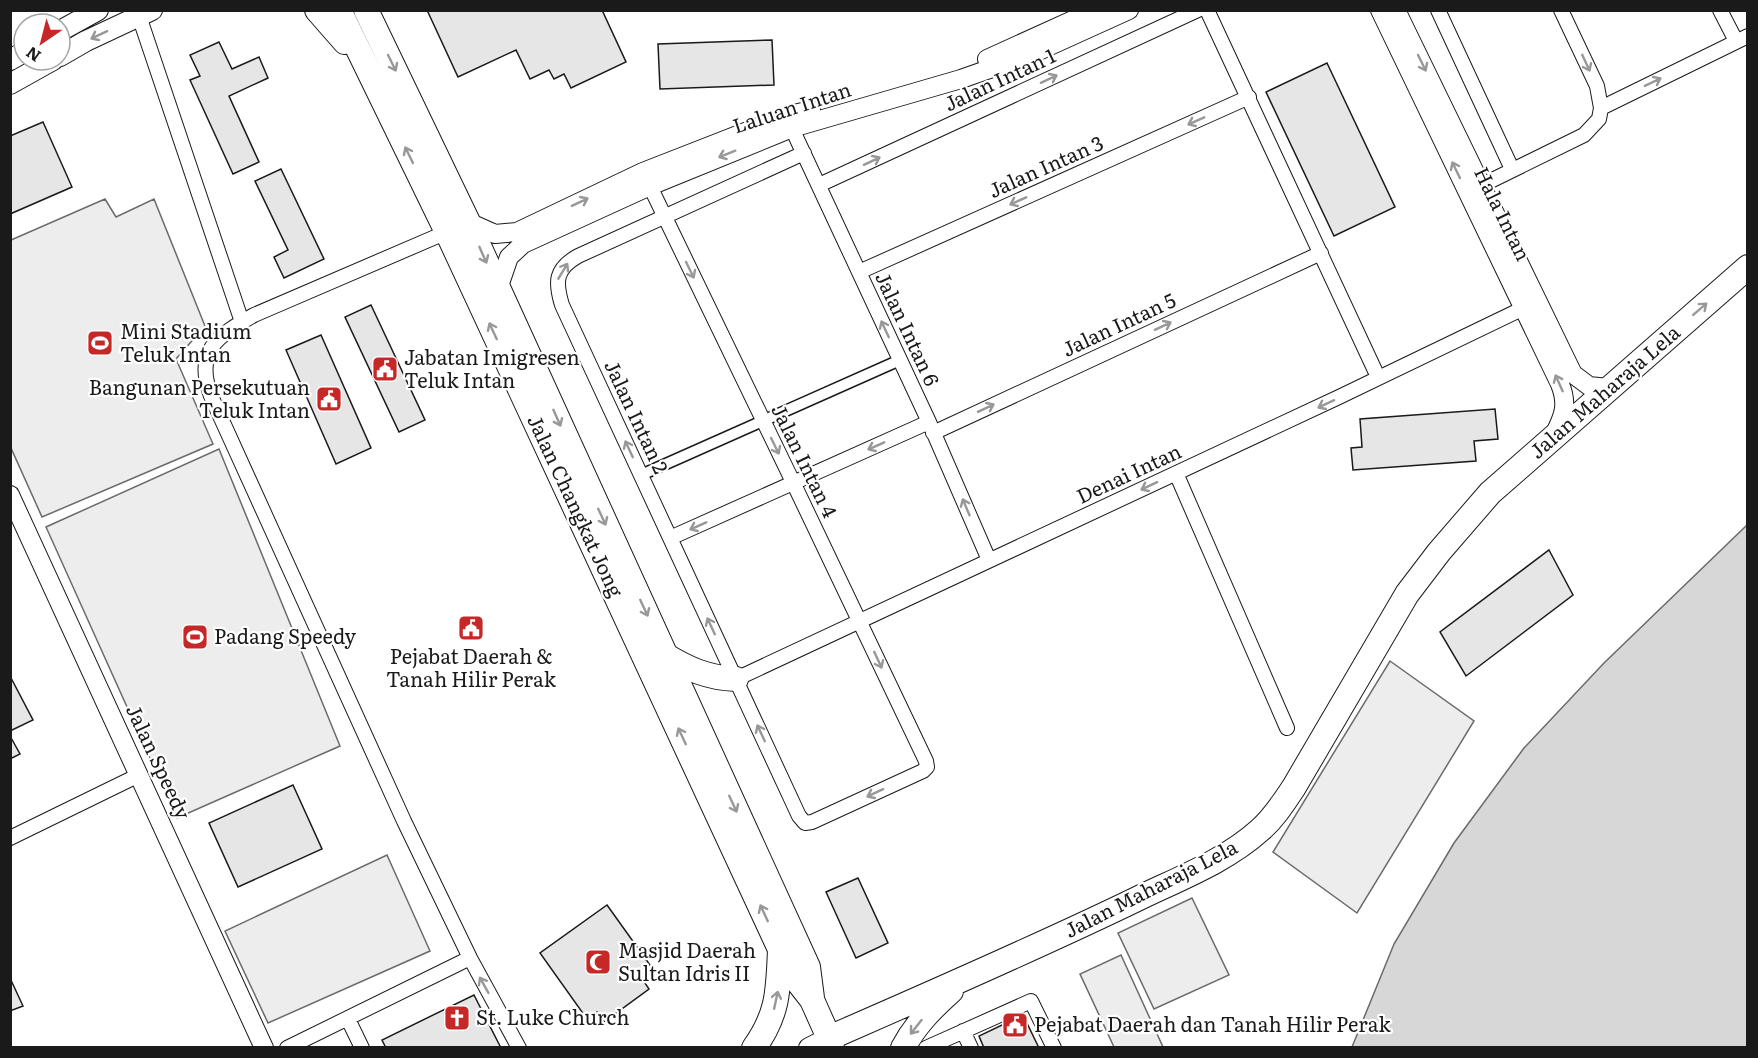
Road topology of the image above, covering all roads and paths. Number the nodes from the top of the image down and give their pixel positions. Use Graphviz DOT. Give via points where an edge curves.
graph roads {
  1 [pos="98,10"];
  2 [pos="317,10"];
  3 [pos="339,10"];
  4 [pos="366,10"];
  5 [pos="1095,10"];
  6 [pos="1130,10"];
  7 [pos="1198,10"];
  8 [pos="1207,10"];
  9 [pos="1380,10"];
  10 [pos="1396,10"];
  11 [pos="1438,10"];
  12 [pos="1561,10"];
  13 [pos="1720,10"];
  14 [pos="143,12"];
  15 [pos="72,24"];
  16 [pos="1742,39"];
  17 [pos="72,49"];
  18 [pos="32,72"];
  19 [pos="371,77"];
  20 [pos="10,84"];
  21 [pos="1249,97"];
  22 [pos="1601,108"];
  23 [pos="789,122"];
  24 [pos="804,153"];
  25 [pos="1512,169"];
  26 [pos="647,179"];
  27 [pos="819,185"];
  28 [pos="1474,189"];
  29 [pos="665,218"];
  30 [pos="458,227"];
  31 [pos="1321,254"];
  32 [pos="1748,267"];
  33 [pos="859,272"];
  34 [pos="498,289"];
  35 [pos="1748,289"];
  36 [pos="1530,305"];
  37 [pos="242,322"];
  38 [pos="900,360"];
  39 [pos="1378,377"];
  40 [pos="1608,388"];
  41 [pos="762,420"];
  42 [pos="931,427"];
  43 [pos="1553,438"];
  44 [pos="1176,473"];
  45 [pos="641,475"];
  46 [pos="793,483"];
  47 [pos="10,495"];
  48 [pos="1468,521"];
  49 [pos="670,538"];
  50 [pos="989,560"];
  51 [pos="860,622"];
  52 [pos="665,656"];
  53 [pos="736,679"];
  54 [pos="1287,728"];
  55 [pos="139,775"];
  56 [pos="805,823"];
  57 [pos="10,838"];
  58 [pos="780,948"];
  59 [pos="470,958"];
  60 [pos="963,979"];
  61 [pos="812,1000"];
  62 [pos="348,1019"];
  63 [pos="963,1030"];
  64 [pos="824,1044"];
  65 [pos="264,1047"];
  66 [pos="287,1047"];
  67 [pos="362,1047"];
  68 [pos="519,1047"];
  69 [pos="754,1047"];
  70 [pos="903,1047"];
  71 [pos="926,1047"];
  72 [pos="971,1047"];
  73 [pos="1054,1047"];
  1 -- 15 [label="main road"];
  2 -- 19 [label="highway"];
  3 -- 19 [label="highway, Jalan Changkat Jong"];
  4 -- 30 [label="highway, Jalan Changkat Jong, one-way"];
  5 -- 23 [label="street, Laluan Intan" via="981,62"];
  6 -- 23 [label="street, Laluan Intan" via="1032,54 961,79"];
  27 -- 7 [label="street, Jalan Intan 1, one-way"];
  8 -- 21 [label="street"];
  28 -- 9 [label="street, Hala Intan, one-way"];
  10 -- 28 [label="street, Hala Intan, one-way"];
  11 -- 25 [label="street"];
  12 -- 22 [label="street, one-way" via="1597,87"];
  13 -- 16 [label="street"];
  14 -- 17 [label="main road, one-way"];
  14 -- 37 [label="street"];
  22 -- 16 [label="street, one-way"];
  18 -- 20 [label="main road"];
  30 -- 19 [label="highway, Jalan Changkat Jong, one-way"];
  21 -- 31 [label="street"];
  21 -- 33 [label="street, Jalan Intan 3, one-way"];
  22 -- 25 [label="street" via="1599,119 1584,135"];
  23 -- 24 [label="street, Jalan Intan 6"];
  23 -- 26 [label="street, Laluan Intan"];
  24 -- 27 [label="street, Jalan Intan 6"];
  24 -- 29 [label="street, Jalan Intan 2"];
  25 -- 28 [label="street"];
  26 -- 29 [label="street, Jalan Intan 4"];
  30 -- 26 [label="street, Laluan Intan, one-way" via="495,234 517,232"];
  26 -- 34 [label="street, Laluan Intan" via="523,244 509,257"];
  27 -- 33 [label="street, Jalan Intan 6"];
  28 -- 36 [label="street, Hala Intan"];
  29 -- 41 [label="street, Jalan Intan 4, one-way"];
  45 -- 29 [label="street, Jalan Intan 2, one-way" via="562,305 557,280 569,261"];
  30 -- 34 [label="highway, Jalan Changkat Jong, one-way"];
  30 -- 37 [label="street"];
  58 -- 30 [label="highway, Jalan Changkat Jong, one-way"];
  31 -- 39 [label="street"];
  42 -- 31 [label="street, Jalan Intan 5, one-way"];
  40 -- 32 [label="highway, Jalan Maharaja Lela, one-way"];
  38 -- 33 [label="street, Jalan Intan 6, one-way"];
  34 -- 52 [label="highway, Jalan Changkat Jong, one-way"];
  35 -- 48 [label="highway, Jalan Maharaja Lela" via="1527,479"];
  36 -- 39 [label="street, Denai Intan"];
  36 -- 40 [label="street, Hala Intan" via="1573,374 1589,386"];
  43 -- 36 [label="street, Hala Intan, one-way" via="1564,415 1565,396"];
  37 -- 59 [label="street" via="217,340 208,354 205,380"];
  38 -- 41 [label="street"];
  38 -- 42 [label="street, Jalan Intan 6"];
  39 -- 44 [label="street, Denai Intan, one-way"];
  40 -- 43 [label="highway, Jalan Maharaja Lela"];
  41 -- 45 [label="street"];
  41 -- 46 [label="street, Jalan Intan 4, one-way"];
  42 -- 46 [label="street, Jalan Intan 5, one-way"];
  50 -- 42 [label="street, Jalan Intan 6, one-way"];
  43 -- 48 [label="highway, Jalan Maharaja Lela" via="1490,493"];
  44 -- 50 [label="street, Denai Intan, one-way"];
  44 -- 54 [label="street"];
  45 -- 49 [label="street, Jalan Intan 2"];
  46 -- 49 [label="street, Jalan Intan 5, one-way"];
  46 -- 51 [label="street, Jalan Intan 4"];
  47 -- 55 [label="street, Jalan Speedy"];
  48 -- 60 [label="highway, Jalan Maharaja Lela" via="1412,587 1294,787 1260,830 1202,867"];
  53 -- 49 [label="street, Jalan Intan 2, one-way"];
  50 -- 51 [label="street, Denai Intan"];
  51 -- 53 [label="street, Denai Intan"];
  51 -- 56 [label="street, Jalan Intan 4, one-way" via="927,767"];
  52 -- 53 [label="highway" via="695,672"];
  52 -- 61 [label="highway, Jalan Changkat Jong, one-way" via="808,967"];
  56 -- 53 [label="street, Jalan Intan 2, one-way"];
  55 -- 57 [label="street"];
  55 -- 65 [label="street, Jalan Speedy"];
  58 -- 61 [label="highway, Jalan Changkat Jong" via="791,973"];
  69 -- 58 [label="highway, one-way" via="769,1024 777,1000"];
  59 -- 62 [label="street"];
  68 -- 59 [label="street, one-way"];
  60 -- 64 [label="highway, Jalan Maharaja Lela"];
  60 -- 70 [label="highway, one-way" via="927,1013"];
  61 -- 64 [label="highway, Jalan Changkat Jong"];
  62 -- 66 [label="street"];
  62 -- 67 [label="street"];
  63 -- 71 [label="street"];
  63 -- 72 [label="street"];
  63 -- 73 [label="street" via="1031,1001"];
}
